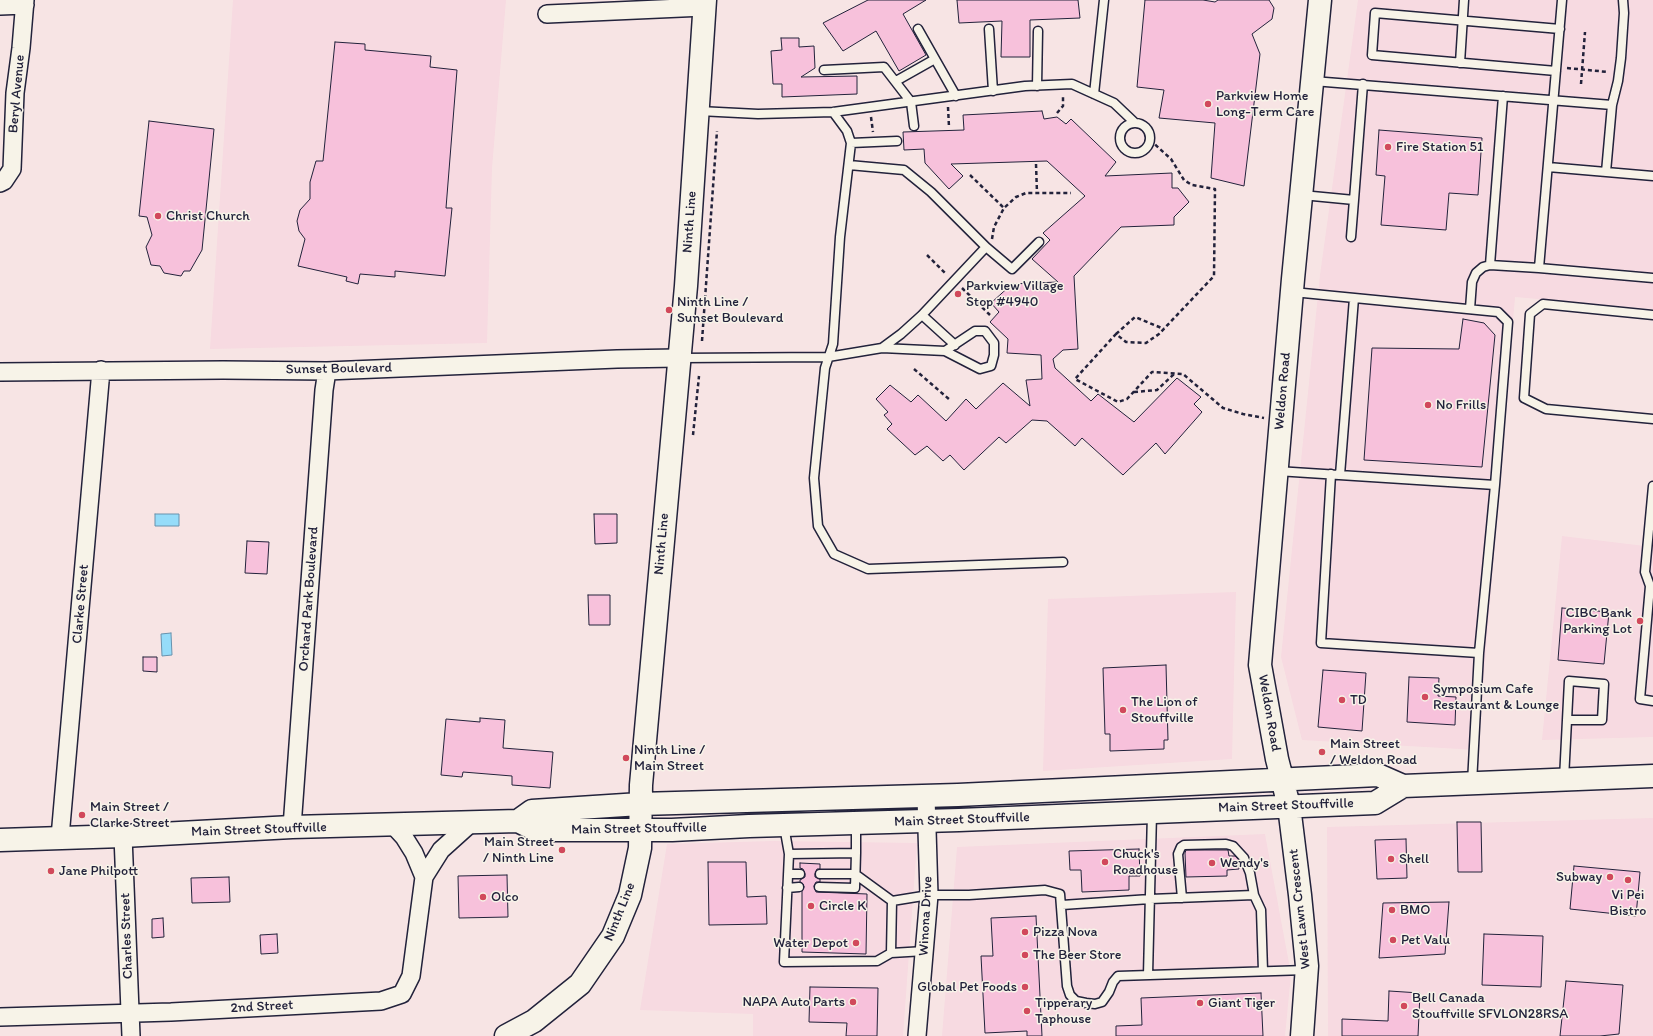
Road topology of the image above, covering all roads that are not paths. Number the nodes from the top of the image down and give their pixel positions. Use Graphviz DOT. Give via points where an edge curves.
graph roads {
  1 [pos="1104,0"];
  2 [pos="1320,0"];
  3 [pos="1464,0"];
  4 [pos="1562,0"];
  5 [pos="1623,0"];
  6 [pos="25,2"];
  7 [pos="705,4"];
  8 [pos="0,6"];
  9 [pos="548,14"];
  10 [pos="1463,21"];
  11 [pos="918,29"];
  12 [pos="989,29"];
  13 [pos="1560,29"];
  14 [pos="1038,31"];
  15 [pos="935,59"];
  16 [pos="1460,63"];
  17 [pos="1556,69"];
  18 [pos="824,70"];
  19 [pos="896,81"];
  20 [pos="1312,81"];
  21 [pos="1363,84"];
  22 [pos="1038,86"];
  23 [pos="993,91"];
  24 [pos="1094,94"];
  25 [pos="952,96"];
  26 [pos="1503,96"];
  27 [pos="1554,100"];
  28 [pos="912,102"];
  29 [pos="1612,105"];
  30 [pos="698,111"];
  31 [pos="833,112"];
  32 [pos="1134,122"];
  33 [pos="914,126"];
  34 [pos="897,142"];
  35 [pos="851,144"];
  36 [pos="849,165"];
  37 [pos="1548,167"];
  38 [pos="1606,172"];
  39 [pos="1653,176"];
  40 [pos="0,183"];
  41 [pos="1301,195"];
  42 [pos="1354,200"];
  43 [pos="1351,237"];
  44 [pos="1039,242"];
  45 [pos="986,247"];
  46 [pos="1490,264"];
  47 [pos="1539,268"];
  48 [pos="1653,278"];
  49 [pos="1292,292"];
  50 [pos="1354,298"];
  51 [pos="1470,309"];
  52 [pos="922,315"];
  53 [pos="1653,315"];
  54 [pos="955,345"];
  55 [pos="882,348"];
  56 [pos="945,351"];
  57 [pos="828,357"];
  58 [pos="678,358"];
  59 [pos="101,370"];
  60 [pos="327,371"];
  61 [pos="0,372"];
  62 [pos="1653,419"];
  63 [pos="1277,471"];
  64 [pos="1331,474"];
  65 [pos="1340,475"];
  66 [pos="1495,485"];
  67 [pos="1653,486"];
  68 [pos="1651,523"];
  69 [pos="1063,562"];
  70 [pos="1652,586"];
  71 [pos="1479,653"];
  72 [pos="1653,701"];
  73 [pos="1567,720"];
  74 [pos="1653,776"];
  75 [pos="1282,780"];
  76 [pos="1564,780"];
  77 [pos="1472,784"];
  78 [pos="1403,786"];
  79 [pos="926,797"];
  80 [pos="640,804"];
  81 [pos="1288,806"];
  82 [pos="1152,812"];
  83 [pos="926,820"];
  84 [pos="518,822"];
  85 [pos="471,823"];
  86 [pos="856,823"];
  87 [pos="393,825"];
  88 [pos="784,825"];
  89 [pos="292,827"];
  90 [pos="639,830"];
  91 [pos="123,836"];
  92 [pos="60,837"];
  93 [pos="0,840"];
  94 [pos="856,853"];
  95 [pos="789,854"];
  96 [pos="788,874"];
  97 [pos="800,874"];
  98 [pos="820,874"];
  99 [pos="855,874"];
  100 [pos="424,876"];
  101 [pos="800,887"];
  102 [pos="819,887"];
  103 [pos="788,888"];
  104 [pos="929,895"];
  105 [pos="1254,895"];
  106 [pos="1182,898"];
  107 [pos="1150,899"];
  108 [pos="892,901"];
  109 [pos="1062,905"];
  110 [pos="925,951"];
  111 [pos="892,953"];
  112 [pos="1307,970"];
  113 [pos="1263,971"];
  114 [pos="1148,975"];
  115 [pos="130,1013"];
  116 [pos="0,1016"];
  117 [pos="130,1036"];
  118 [pos="506,1036"];
  119 [pos="917,1036"];
  120 [pos="1302,1036"];
  1 -- 24 [label="lane"];
  2 -- 20 [label="main road, Weldon Road"];
  3 -- 10 [label="lane"];
  4 -- 13 [label="lane"];
  5 -- 29 [label="lane" via="1619,73"];
  6 -- 8 [label="street"];
  6 -- 40 [label="street, Beryl Avenue" via="15,93 12,169"];
  7 -- 9 [label="street"];
  7 -- 30 [label="main road, Ninth Line"];
  10 -- 13 [label="lane"];
  10 -- 16 [label="lane"];
  10 -- 16 [label="lane" via="1375,13 1372,55"];
  11 -- 15 [label="lane"];
  12 -- 23 [label="lane"];
  13 -- 17 [label="lane"];
  14 -- 22 [label="lane"];
  15 -- 19 [label="lane"];
  15 -- 25 [label="lane"];
  16 -- 17 [label="lane"];
  17 -- 27 [label="lane"];
  18 -- 19 [label="lane" via="884,67"];
  19 -- 28 [label="lane"];
  20 -- 21 [label="lane"];
  20 -- 41 [label="main road, Weldon Road"];
  21 -- 26 [label="lane"];
  21 -- 42 [label="lane"];
  22 -- 23 [label="lane"];
  22 -- 24 [label="lane" via="1072,84"];
  23 -- 25 [label="lane"];
  24 -- 32 [label="lane" via="1114,103"];
  25 -- 28 [label="lane"];
  26 -- 27 [label="lane"];
  26 -- 46 [label="lane"];
  27 -- 29 [label="lane"];
  27 -- 37 [label="lane"];
  28 -- 31 [label="lane"];
  28 -- 33 [label="lane"];
  29 -- 38 [label="lane"];
  30 -- 31 [label="lane" via="758,114"];
  30 -- 58 [label="main road, Ninth Line" via="686,286"];
  31 -- 35 [label="lane" via="847,131"];
  32 -- 32 [label="lane" via="1147,128 1150,140 1144,151 1133,154 1120,146 1121,130"];
  34 -- 35 [label="lane"];
  35 -- 36 [label="lane"];
  36 -- 45 [label="lane" via="904,170 931,192"];
  36 -- 57 [label="lane" via="840,237 833,344"];
  37 -- 38 [label="lane"];
  37 -- 47 [label="lane"];
  38 -- 39 [label="lane"];
  41 -- 42 [label="lane"];
  41 -- 49 [label="main road, Weldon Road"];
  42 -- 43 [label="lane"];
  44 -- 45 [label="lane" via="1012,269"];
  45 -- 52 [label="lane"];
  46 -- 47 [label="lane"];
  46 -- 51 [label="lane" via="1474,276"];
  47 -- 48 [label="lane"];
  49 -- 50 [label="lane"];
  49 -- 63 [label="main road, Weldon Road"];
  50 -- 51 [label="lane"];
  50 -- 65 [label="lane"];
  51 -- 66 [label="lane" via="1498,312 1508,322"];
  52 -- 54 [label="lane"];
  52 -- 55 [label="lane"];
  53 -- 62 [label="lane" via="1543,304 1530,314 1524,398 1546,409"];
  54 -- 56 [label="lane"];
  54 -- 56 [label="lane" via="975,331 986,331 994,343 991,366 980,369"];
  55 -- 56 [label="lane"];
  55 -- 57 [label="lane"];
  57 -- 58 [label="lane"];
  57 -- 69 [label="lane" via="814,478 818,526 834,554 868,569"];
  58 -- 60 [label="street, Sunset Boulevard"];
  58 -- 80 [label="main road, Ninth Line"];
  59 -- 60 [label="street, Sunset Boulevard"];
  59 -- 61 [label="street, Sunset Boulevard"];
  59 -- 92 [label="street, Clarke Street"];
  60 -- 89 [label="street, Orchard Park Boulevard"];
  63 -- 64 [label="lane"];
  63 -- 75 [label="main road, Weldon Road" via="1260,665"];
  64 -- 65 [label="lane"];
  64 -- 71 [label="lane" via="1321,643"];
  65 -- 66 [label="lane"];
  66 -- 71 [label="lane"];
  67 -- 68 [label="lane"];
  68 -- 70 [label="lane" via="1645,572"];
  70 -- 72 [label="lane" via="1640,699"];
  71 -- 77 [label="lane"];
  73 -- 73 [label="lane" via="1569,681 1604,684 1602,720"];
  73 -- 76 [label="lane"];
  74 -- 76 [label="main road, Main Street Stouffville"];
  75 -- 78 [label="main road, Main Street Stouffville" via="1378,775"];
  75 -- 79 [label="main road, Main Street Stouffville"];
  75 -- 81 [label="main road, Weldon Road"];
  76 -- 77 [label="main road, Main Street Stouffville"];
  77 -- 78 [label="main road, Main Street Stouffville"];
  78 -- 81 [label="main road, Main Street Stouffville" via="1375,803"];
  79 -- 80 [label="main road, Main Street Stouffville"];
  79 -- 83 [label="street, Winona Drive"];
  80 -- 84 [label="main road, Main Street Stouffville" via="532,811"];
  80 -- 90 [label="main road, Ninth Line"];
  81 -- 82 [label="main road, Main Street Stouffville"];
  81 -- 112 [label="main road, West Lawn Crescent"];
  82 -- 83 [label="main road, Main Street Stouffville"];
  82 -- 107 [label="lane"];
  83 -- 86 [label="main road, Main Street Stouffville"];
  83 -- 104 [label="street, Winona Drive"];
  84 -- 85 [label="main road, Main Street Stouffville"];
  84 -- 90 [label="main road, Main Street Stouffville" via="536,830"];
  85 -- 87 [label="main road, Main Street Stouffville"];
  85 -- 100 [label="street, 2nd Street" via="441,850"];
  86 -- 88 [label="main road, Main Street Stouffville"];
  86 -- 94 [label="lane"];
  87 -- 89 [label="main road, Main Street Stouffville"];
  87 -- 100 [label="street" via="411,848"];
  88 -- 90 [label="main road, Main Street Stouffville"];
  88 -- 95 [label="lane"];
  89 -- 91 [label="main road, Main Street Stouffville"];
  90 -- 118 [label="main road, Ninth Line" via="640,848 630,895 613,936 580,984 534,1021"];
  91 -- 92 [label="main road, Main Street Stouffville"];
  91 -- 115 [label="street, Charles Street"];
  92 -- 93 [label="main road, Main Street Stouffville"];
  94 -- 95 [label="lane"];
  94 -- 99 [label="lane"];
  95 -- 96 [label="lane"];
  96 -- 97 [label="lane"];
  96 -- 103 [label="lane"];
  98 -- 99 [label="lane"];
  99 -- 102 [label="lane" via="854,888"];
  99 -- 108 [label="lane"];
  100 -- 115 [label="street, 2nd Street" via="411,976 402,994 381,1001"];
  101 -- 103 [label="lane"];
  103 -- 111 [label="lane" via="784,962 876,960"];
  104 -- 108 [label="lane"];
  104 -- 109 [label="lane" via="1045,890 1060,894"];
  104 -- 110 [label="street, Winona Drive"];
  105 -- 106 [label="lane"];
  105 -- 106 [label="lane" via="1244,858 1233,846 1184,845 1178,854"];
  105 -- 113 [label="lane" via="1261,910"];
  106 -- 107 [label="lane"];
  107 -- 109 [label="lane"];
  107 -- 114 [label="lane"];
  108 -- 111 [label="lane"];
  109 -- 114 [label="lane" via="1067,986 1070,995 1076,1001 1095,1004 1102,1002 1118,976"];
  110 -- 111 [label="lane"];
  110 -- 119 [label="street, Winona Drive"];
  112 -- 113 [label="lane"];
  112 -- 120 [label="main road, West Lawn Crescent"];
  113 -- 114 [label="lane"];
  115 -- 116 [label="street, 2nd Street"];
  115 -- 117 [label="street, Charles Street"];
}
